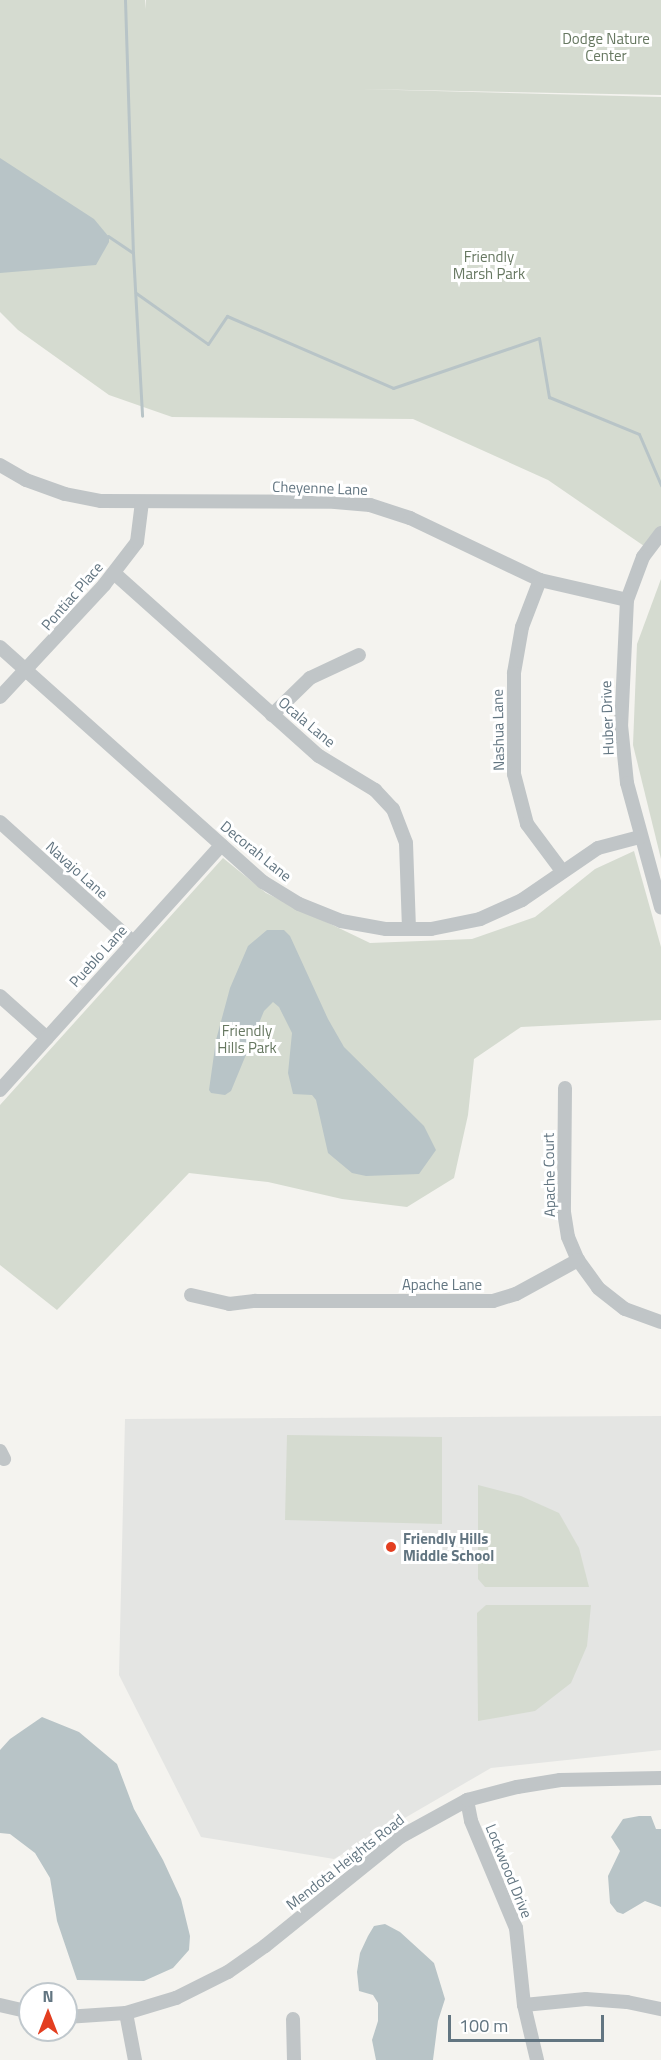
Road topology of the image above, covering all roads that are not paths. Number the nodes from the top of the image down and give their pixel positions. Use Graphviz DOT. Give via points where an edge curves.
graph roads {
  1 [pos="0,465"];
  2 [pos="142,502"];
  3 [pos="661,533"];
  4 [pos="114,573"];
  5 [pos="540,580"];
  6 [pos="627,600"];
  7 [pos="0,647"];
  8 [pos="359,655"];
  9 [pos="27,671"];
  10 [pos="0,698"];
  11 [pos="272,715"];
  12 [pos="0,822"];
  13 [pos="640,837"];
  14 [pos="221,845"];
  15 [pos="562,871"];
  16 [pos="661,906"];
  17 [pos="409,929"];
  18 [pos="133,942"];
  19 [pos="0,996"];
  20 [pos="47,1038"];
  21 [pos="565,1088"];
  22 [pos="0,1090"];
  23 [pos="578,1260"];
  24 [pos="191,1295"];
  25 [pos="661,1322"];
  26 [pos="661,1778"];
  27 [pos="466,1800"];
  28 [pos="0,2005"];
  29 [pos="524,2005"];
  30 [pos="18,2009"];
  31 [pos="661,2009"];
  32 [pos="126,2013"];
  33 [pos="78,2016"];
  34 [pos="292,2019"];
  35 [pos="135,2060"];
  36 [pos="294,2060"];
  37 [pos="537,2060"];
  1 -- 2 [label="street, Cheyenne Lane" via="26,480 65,494 101,501"];
  2 -- 4 [label="street, Pontiac Place" via="137,542"];
  2 -- 5 [label="street, Cheyenne Lane" via="370,505 410,518"];
  3 -- 6 [label="street, Huber Drive" via="643,557"];
  4 -- 9 [label="street, Pontiac Place"];
  4 -- 11 [label="street, Ocala Lane"];
  5 -- 6 [label="street, Cheyenne Lane"];
  5 -- 15 [label="street, Nashua Lane" via="522,627 514,673 514,774 527,824"];
  6 -- 13 [label="street, Huber Drive" via="621,725 627,783"];
  7 -- 9 [label="street, Decorah Lane"];
  8 -- 11 [label="street" via="310,678"];
  9 -- 10 [label="street, Pontiac Place"];
  9 -- 14 [label="street, Decorah Lane"];
  11 -- 17 [label="street, Ocala Lane" via="319,756 375,790 393,809 406,843"];
  12 -- 18 [label="street, Navajo Lane"];
  13 -- 15 [label="street, Decorah Lane" via="598,848"];
  13 -- 16 [label="street, Huber Drive"];
  14 -- 17 [label="street, Decorah Lane" via="263,882 298,904 341,921"];
  14 -- 18 [label="street, Pueblo Lane"];
  15 -- 17 [label="street, Decorah Lane" via="522,900 480,919 432,929"];
  18 -- 20 [label="street, Pueblo Lane"];
  19 -- 20 [label="street"];
  20 -- 22 [label="street, Pueblo Lane"];
  21 -- 23 [label="street, Apache Court" via="564,1212 568,1237"];
  23 -- 24 [label="street, Apache Lane" via="516,1294 493,1301 229,1304"];
  23 -- 25 [label="street" via="598,1288 625,1309"];
  26 -- 27 [label="street, Mendota Heights Road" via="560,1780"];
  27 -- 29 [label="street, Lockwood Drive" via="516,1928"];
  27 -- 32 [label="street, Mendota Heights Road" via="400,1837 228,1972 176,1998"];
  28 -- 30 [label="street"];
  29 -- 31 [label="street" via="586,1999"];
  29 -- 37 [label="street, Lockwood Drive"];
  32 -- 33 [label="street, Mendota Heights Road"];
  32 -- 35 [label="street"];
  34 -- 36 [label="street"];
}
